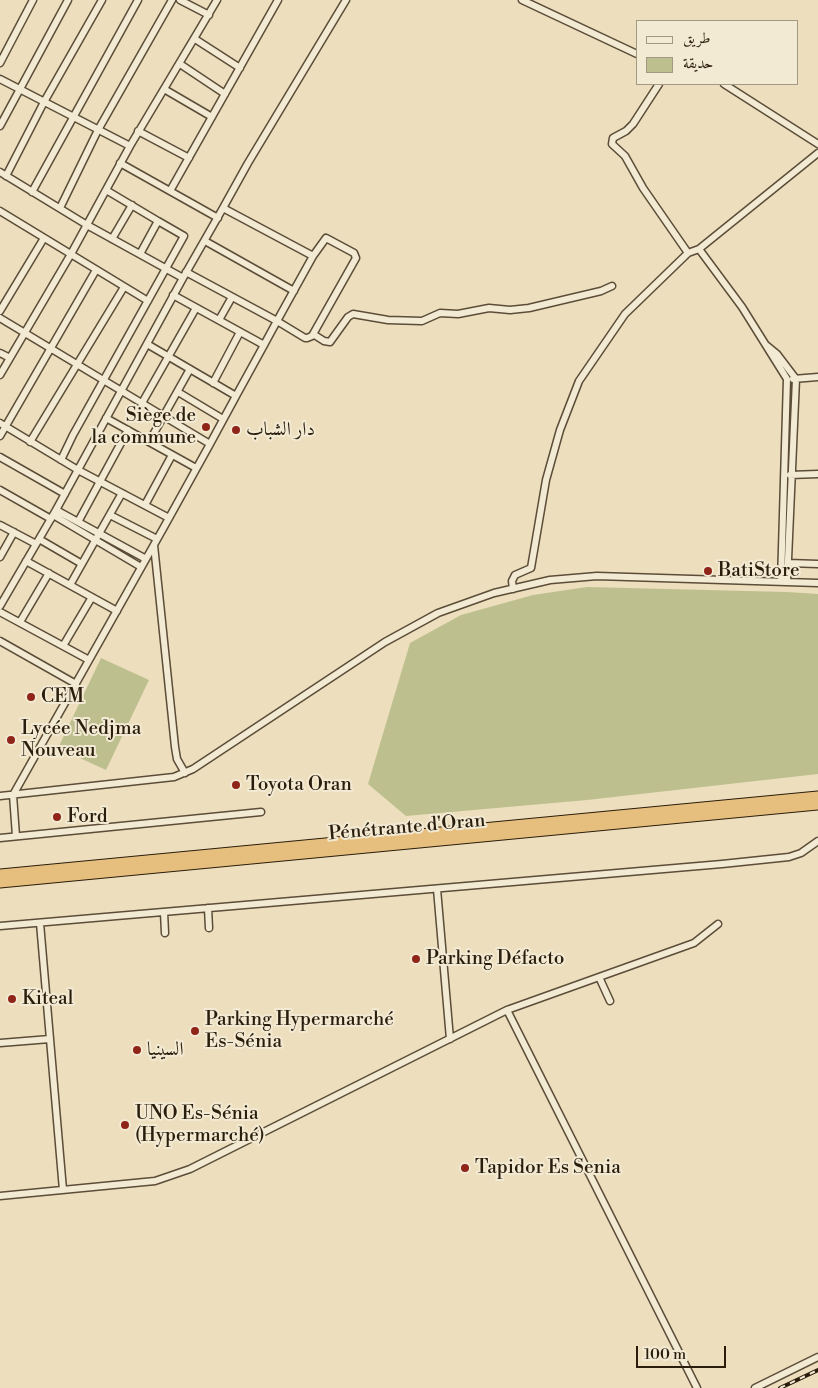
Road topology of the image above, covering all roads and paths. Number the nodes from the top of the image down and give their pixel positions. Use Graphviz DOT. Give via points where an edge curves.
graph roads {
  1 [pos="33,0"];
  2 [pos="68,0"];
  3 [pos="102,0"];
  4 [pos="138,0"];
  5 [pos="172,0"];
  6 [pos="180,0"];
  7 [pos="218,0"];
  8 [pos="278,0"];
  9 [pos="346,0"];
  10 [pos="522,0"];
  11 [pos="209,16"];
  12 [pos="195,39"];
  13 [pos="636,54"];
  14 [pos="0,63"];
  15 [pos="180,64"];
  16 [pos="240,68"];
  17 [pos="0,79"];
  18 [pos="658,85"];
  19 [pos="726,85"];
  20 [pos="20,89"];
  21 [pos="164,89"];
  22 [pos="225,94"];
  23 [pos="44,102"];
  24 [pos="73,117"];
  25 [pos="212,117"];
  26 [pos="0,126"];
  27 [pos="98,130"];
  28 [pos="138,131"];
  29 [pos="818,144"];
  30 [pos="130,146"];
  31 [pos="818,153"];
  32 [pos="189,158"];
  33 [pos="120,164"];
  34 [pos="3,174"];
  35 [pos="106,190"];
  36 [pos="32,192"];
  37 [pos="170,192"];
  38 [pos="132,205"];
  39 [pos="60,208"];
  40 [pos="223,208"];
  41 [pos="0,211"];
  42 [pos="218,218"];
  43 [pos="158,221"];
  44 [pos="87,225"];
  45 [pos="44,238"];
  46 [pos="112,238"];
  47 [pos="205,241"];
  48 [pos="698,249"];
  49 [pos="71,254"];
  50 [pos="140,254"];
  51 [pos="688,254"];
  52 [pos="313,256"];
  53 [pos="166,268"];
  54 [pos="96,270"];
  55 [pos="185,275"];
  56 [pos="612,286"];
  57 [pos="124,287"];
  58 [pos="294,291"];
  59 [pos="174,295"];
  60 [pos="232,297"];
  61 [pos="148,301"];
  62 [pos="196,308"];
  63 [pos="0,311"];
  64 [pos="0,318"];
  65 [pos="219,320"];
  66 [pos="277,321"];
  67 [pos="24,332"];
  68 [pos="240,332"];
  69 [pos="313,334"];
  70 [pos="764,343"];
  71 [pos="146,344"];
  72 [pos="264,345"];
  73 [pos="50,348"];
  74 [pos="0,353"];
  75 [pos="169,357"];
  76 [pos="10,358"];
  77 [pos="77,364"];
  78 [pos="190,369"];
  79 [pos="0,375"];
  80 [pos="818,377"];
  81 [pos="796,379"];
  82 [pos="104,380"];
  83 [pos="787,380"];
  84 [pos="213,383"];
  85 [pos="121,391"];
  86 [pos="178,392"];
  87 [pos="236,396"];
  88 [pos="142,403"];
  89 [pos="165,417"];
  90 [pos="106,418"];
  91 [pos="223,419"];
  92 [pos="3,425"];
  93 [pos="128,430"];
  94 [pos="0,436"];
  95 [pos="30,442"];
  96 [pos="149,442"];
  97 [pos="210,444"];
  98 [pos="172,456"];
  99 [pos="0,457"];
  100 [pos="61,460"];
  101 [pos="196,468"];
  102 [pos="78,470"];
  103 [pos="818,474"];
  104 [pos="792,475"];
  105 [pos="784,476"];
  106 [pos="100,481"];
  107 [pos="0,490"];
  108 [pos="122,493"];
  109 [pos="65,494"];
  110 [pos="145,505"];
  111 [pos="53,515"];
  112 [pos="110,515"];
  113 [pos="169,518"];
  114 [pos="78,522"];
  115 [pos="0,524"];
  116 [pos="14,532"];
  117 [pos="98,537"];
  118 [pos="38,541"];
  119 [pos="156,541"];
  120 [pos="0,556"];
  121 [pos="146,559"];
  122 [pos="26,561"];
  123 [pos="788,563"];
  124 [pos="82,564"];
  125 [pos="818,564"];
  126 [pos="141,567"];
  127 [pos="49,574"];
  128 [pos="784,582"];
  129 [pos="818,583"];
  130 [pos="70,585"];
  131 [pos="512,589"];
  132 [pos="92,597"];
  133 [pos="0,606"];
  134 [pos="117,611"];
  135 [pos="0,612"];
  136 [pos="20,622"];
  137 [pos="0,641"];
  138 [pos="63,646"];
  139 [pos="89,660"];
  140 [pos="76,684"];
  141 [pos="185,773"];
  142 [pos="13,794"];
  143 [pos="0,796"];
  144 [pos="818,796"];
  145 [pos="818,805"];
  146 [pos="261,812"];
  147 [pos="16,836"];
  148 [pos="0,838"];
  149 [pos="818,841"];
  150 [pos="0,874"];
  151 [pos="0,883"];
  152 [pos="438,889"];
  153 [pos="208,908"];
  154 [pos="164,912"];
  155 [pos="40,922"];
  156 [pos="718,924"];
  157 [pos="0,926"];
  158 [pos="209,928"];
  159 [pos="165,933"];
  160 [pos="600,977"];
  161 [pos="610,1001"];
  162 [pos="508,1010"];
  163 [pos="50,1039"];
  164 [pos="450,1039"];
  165 [pos="0,1043"];
  166 [pos="63,1190"];
  167 [pos="0,1196"];
  168 [pos="818,1358"];
  169 [pos="697,1388"];
  170 [pos="755,1388"];
  1 -- 14 [label="street"];
  2 -- 20 [label="street"];
  3 -- 23 [label="street"];
  4 -- 24 [label="street"];
  5 -- 27 [label="street"];
  6 -- 11 [label="street"];
  7 -- 11 [label="street"];
  8 -- 16 [label="street"];
  9 -- 40 [label="street"];
  10 -- 13 [label="street"];
  11 -- 12 [label="street"];
  12 -- 15 [label="street"];
  12 -- 16 [label="street"];
  15 -- 21 [label="street"];
  15 -- 22 [label="street"];
  16 -- 22 [label="street"];
  17 -- 20 [label="street"];
  18 -- 51 [label="street" via="633,124 612,138 612,144 625,156"];
  19 -- 29 [label="street"];
  20 -- 23 [label="street"];
  20 -- 26 [label="street"];
  21 -- 25 [label="street"];
  21 -- 28 [label="street"];
  22 -- 25 [label="street"];
  23 -- 24 [label="street"];
  23 -- 34 [label="street"];
  24 -- 27 [label="street"];
  24 -- 36 [label="street"];
  25 -- 32 [label="street"];
  27 -- 30 [label="street"];
  27 -- 39 [label="street"];
  28 -- 30 [label="street"];
  28 -- 32 [label="street"];
  30 -- 33 [label="street"];
  31 -- 48 [label="street"];
  32 -- 37 [label="street"];
  33 -- 35 [label="street"];
  33 -- 37 [label="street"];
  34 -- 36 [label="street"];
  35 -- 38 [label="street"];
  35 -- 44 [label="street"];
  36 -- 39 [label="street"];
  37 -- 42 [label="street"];
  38 -- 43 [label="street"];
  38 -- 46 [label="street"];
  39 -- 44 [label="street"];
  40 -- 42 [label="street"];
  40 -- 52 [label="street"];
  41 -- 45 [label="street"];
  42 -- 47 [label="street"];
  43 -- 50 [label="street"];
  43 -- 53 [label="street" via="184,236"];
  44 -- 46 [label="street"];
  44 -- 49 [label="street"];
  45 -- 49 [label="street"];
  45 -- 63 [label="street"];
  46 -- 50 [label="street"];
  47 -- 55 [label="street"];
  47 -- 58 [label="street"];
  48 -- 51 [label="street"];
  48 -- 70 [label="street" via="742,307"];
  49 -- 54 [label="street"];
  49 -- 67 [label="street"];
  50 -- 53 [label="street"];
  51 -- 131 [label="street" via="625,314 579,381 560,430 546,480 531,568 515,575"];
  52 -- 58 [label="street"];
  52 -- 69 [label="street" via="326,238 354,253 356,258"];
  53 -- 55 [label="street"];
  53 -- 61 [label="street"];
  54 -- 57 [label="street"];
  54 -- 73 [label="street"];
  55 -- 59 [label="street"];
  55 -- 60 [label="street"];
  56 -- 69 [label="street" via="529,308 440,313 422,321 353,314 330,342"];
  57 -- 61 [label="street"];
  57 -- 77 [label="street"];
  58 -- 66 [label="street"];
  59 -- 62 [label="street"];
  59 -- 71 [label="street"];
  60 -- 65 [label="street"];
  60 -- 66 [label="street"];
  61 -- 82 [label="street"];
  62 -- 65 [label="street"];
  62 -- 75 [label="street"];
  64 -- 67 [label="street"];
  65 -- 68 [label="street"];
  66 -- 69 [label="street" via="305,338"];
  66 -- 72 [label="street"];
  67 -- 73 [label="street"];
  67 -- 76 [label="street"];
  68 -- 72 [label="street"];
  68 -- 84 [label="street"];
  70 -- 81 [label="street"];
  70 -- 83 [label="street"];
  71 -- 75 [label="street"];
  71 -- 85 [label="street"];
  72 -- 87 [label="street"];
  73 -- 77 [label="street"];
  73 -- 92 [label="street"];
  74 -- 76 [label="street"];
  75 -- 78 [label="street"];
  75 -- 88 [label="street"];
  76 -- 79 [label="street"];
  77 -- 82 [label="street"];
  77 -- 95 [label="street"];
  78 -- 84 [label="street"];
  78 -- 86 [label="street"];
  80 -- 81 [label="street"];
  81 -- 83 [label="street"];
  81 -- 104 [label="street"];
  82 -- 85 [label="street"];
  82 -- 100 [label="street"];
  83 -- 105 [label="street"];
  84 -- 87 [label="street"];
  85 -- 88 [label="street"];
  85 -- 90 [label="street"];
  86 -- 89 [label="street"];
  86 -- 91 [label="street"];
  87 -- 91 [label="street"];
  88 -- 89 [label="street"];
  89 -- 96 [label="street"];
  89 -- 97 [label="street"];
  90 -- 93 [label="street"];
  90 -- 102 [label="street"];
  91 -- 97 [label="street"];
  92 -- 94 [label="street"];
  92 -- 95 [label="street"];
  93 -- 96 [label="street"];
  93 -- 106 [label="street"];
  95 -- 100 [label="street"];
  96 -- 98 [label="street"];
  97 -- 101 [label="street"];
  98 -- 101 [label="street"];
  98 -- 110 [label="street"];
  99 -- 109 [label="street"];
  100 -- 102 [label="street"];
  101 -- 113 [label="street"];
  102 -- 106 [label="street"];
  102 -- 109 [label="street"];
  103 -- 104 [label="street"];
  104 -- 105 [label="street"];
  104 -- 123 [label="street"];
  105 -- 128 [label="street"];
  106 -- 108 [label="street"];
  106 -- 114 [label="street"];
  107 -- 111 [label="street"];
  108 -- 110 [label="street"];
  108 -- 112 [label="street"];
  109 -- 111 [label="street"];
  110 -- 113 [label="street"];
  111 -- 114 [label="street"];
  111 -- 117 [label="street"];
  111 -- 118 [label="street"];
  112 -- 117 [label="street"];
  112 -- 119 [label="street"];
  113 -- 119 [label="street"];
  114 -- 117 [label="street"];
  115 -- 116 [label="street"];
  116 -- 118 [label="street"];
  116 -- 120 [label="street"];
  117 -- 121 [label="street"];
  117 -- 124 [label="street"];
  117 -- 126 [label="street"];
  118 -- 122 [label="street"];
  118 -- 124 [label="street"];
  119 -- 121 [label="street"];
  119 -- 141 [label="street" via="175,748"];
  121 -- 126 [label="street"];
  122 -- 127 [label="street"];
  122 -- 133 [label="street"];
  123 -- 125 [label="street"];
  123 -- 128 [label="street"];
  124 -- 130 [label="street"];
  126 -- 134 [label="street"];
  127 -- 130 [label="street"];
  127 -- 136 [label="street"];
  128 -- 129 [label="street"];
  128 -- 131 [label="street" via="597,576 550,580"];
  130 -- 132 [label="street"];
  131 -- 141 [label="street" via="438,614 385,642"];
  132 -- 134 [label="street"];
  132 -- 138 [label="street"];
  134 -- 139 [label="street"];
  135 -- 136 [label="street"];
  136 -- 138 [label="street"];
  137 -- 140 [label="street"];
  138 -- 139 [label="street"];
  139 -- 140 [label="street"];
  140 -- 142 [label="street"];
  141 -- 142 [label="street" via="174,777"];
  142 -- 143 [label="street"];
  142 -- 147 [label="street"];
  144 -- 150 [label="highway, Pénétrante d'Oran"];
  145 -- 151 [label="highway, Pénétrante d'Oran"];
  146 -- 147 [label="street"];
  147 -- 148 [label="street"];
  149 -- 152 [label="street" via="789,857"];
  152 -- 153 [label="street"];
  152 -- 164 [label="street"];
  153 -- 154 [label="street"];
  153 -- 158 [label="street"];
  154 -- 155 [label="street"];
  154 -- 159 [label="street"];
  155 -- 157 [label="street"];
  155 -- 163 [label="street"];
  156 -- 160 [label="street" via="694,943"];
  160 -- 161 [label="street"];
  160 -- 162 [label="street"];
  162 -- 164 [label="street"];
  162 -- 169 [label="street"];
  163 -- 165 [label="street"];
  163 -- 166 [label="street"];
  164 -- 166 [label="street" via="190,1170 155,1181"];
  166 -- 167 [label="street"];
  168 -- 170 [label="street"];
}
